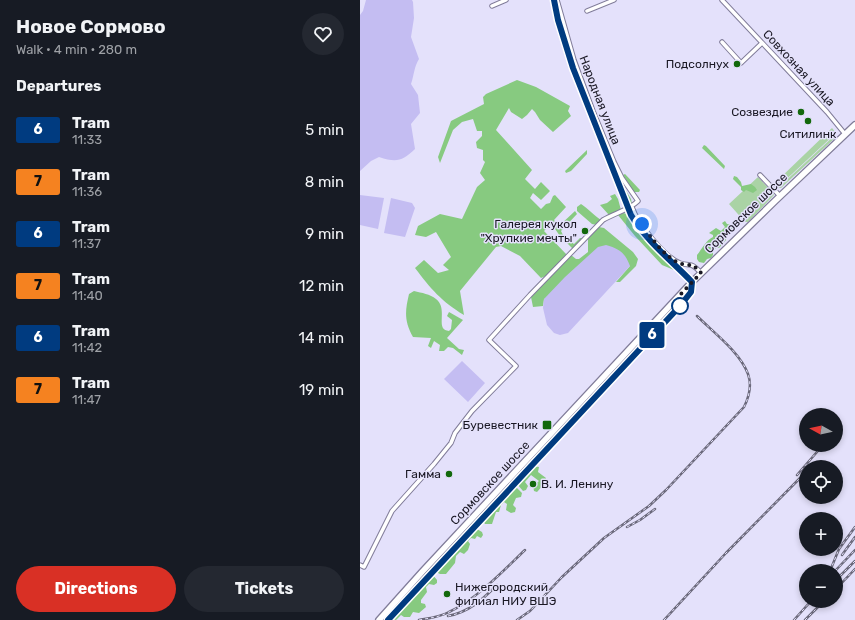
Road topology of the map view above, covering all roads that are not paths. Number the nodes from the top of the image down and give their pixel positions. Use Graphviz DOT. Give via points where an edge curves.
graph roads {
  1 [pos="506,0"];
  2 [pos="558,0"];
  3 [pos="614,0"];
  4 [pos="722,0"];
  5 [pos="492,6"];
  6 [pos="587,11"];
  7 [pos="722,42"];
  8 [pos="762,43"];
  9 [pos="855,125"];
  10 [pos="845,134"];
  11 [pos="760,175"];
  12 [pos="780,196"];
  13 [pos="632,207"];
  14 [pos="701,273"];
  15 [pos="360,565"];
  16 [pos="379,620"];
  1 -- 5 [label="street"];
  2 -- 13 [label="street, Народная улица" via="574,60 593,111 614,162 638,201"];
  3 -- 6 [label="street"];
  4 -- 8 [label="street, Совхозная улица"];
  7 -- 8 [label="street" via="741,62"];
  8 -- 10 [label="street, Совхозная улица"];
  9 -- 10 [label="main road, Сормовское шоссе"];
  10 -- 12 [label="main road, Сормовское шоссе"];
  11 -- 12 [label="street"];
  12 -- 14 [label="main road, Сормовское шоссе"];
  13 -- 14 [label="street" via="648,234 667,254 680,263 694,265"];
  13 -- 15 [label="street" via="604,220 489,340 516,366 472,411 454,433 451,443 392,511 364,567"];
  14 -- 16 [label="main road, Сормовское шоссе"];
}
